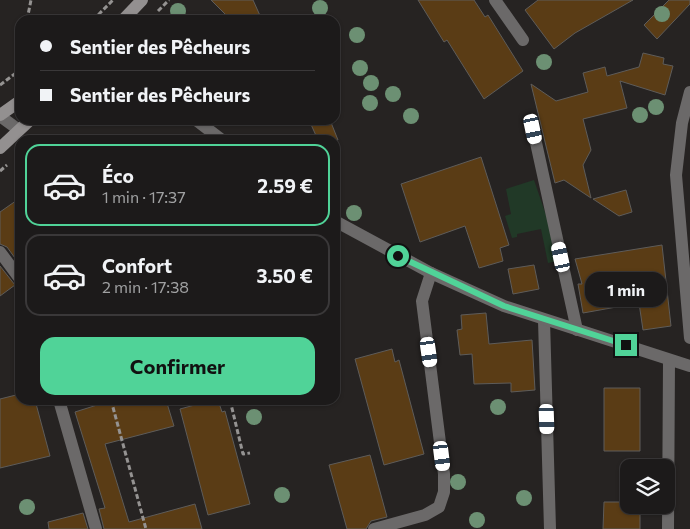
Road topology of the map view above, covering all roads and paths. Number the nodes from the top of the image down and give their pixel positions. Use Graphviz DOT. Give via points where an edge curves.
graph roads {
  1 [pos="31,0"];
  2 [pos="113,0"];
  3 [pos="142,0"];
  4 [pos="495,0"];
  5 [pos="29,15"];
  6 [pos="98,15"];
  7 [pos="127,15"];
  8 [pos="522,40"];
  9 [pos="15,74"];
  10 [pos="0,85"];
  11 [pos="690,92"];
  12 [pos="15,104"];
  13 [pos="0,115"];
  14 [pos="24,125"];
  15 [pos="202,125"];
  16 [pos="533,129"];
  17 [pos="19,130"];
  18 [pos="216,135"];
  19 [pos="0,148"];
  20 [pos="340,224"];
  21 [pos="0,252"];
  22 [pos="15,272"];
  23 [pos="431,273"];
  24 [pos="544,320"];
  25 [pos="577,330"];
  26 [pos="690,338"];
  27 [pos="669,361"];
  28 [pos="690,366"];
  29 [pos="60,405"];
  30 [pos="112,405"];
  31 [pos="231,405"];
  32 [pos="250,452"];
  33 [pos="96,529"];
  34 [pos="146,529"];
  35 [pos="374,529"];
  36 [pos="550,529"];
  37 [pos="668,529"];
  1 -- 5 [label="path"];
  2 -- 6 [label="path"];
  3 -- 7 [label="main road"];
  4 -- 8 [label="street"];
  9 -- 10 [label="path"];
  11 -- 26 [label="street" via="682,123 676,175"];
  12 -- 13 [label="main road"];
  13 -- 17 [label="street"];
  14 -- 17 [label="main road"];
  15 -- 18 [label="street"];
  16 -- 25 [label="street"];
  17 -- 19 [label="main road"];
  20 -- 23 [label="street"];
  21 -- 22 [label="street"];
  23 -- 24 [label="street"];
  23 -- 35 [label="street" via="422,301 444,474 442,502 432,512"];
  24 -- 25 [label="street"];
  24 -- 36 [label="street"];
  25 -- 27 [label="street"];
  27 -- 28 [label="street"];
  27 -- 37 [label="street"];
  29 -- 33 [label="street"];
  30 -- 34 [label="path"];
  31 -- 32 [label="path" via="243,454"];
}
